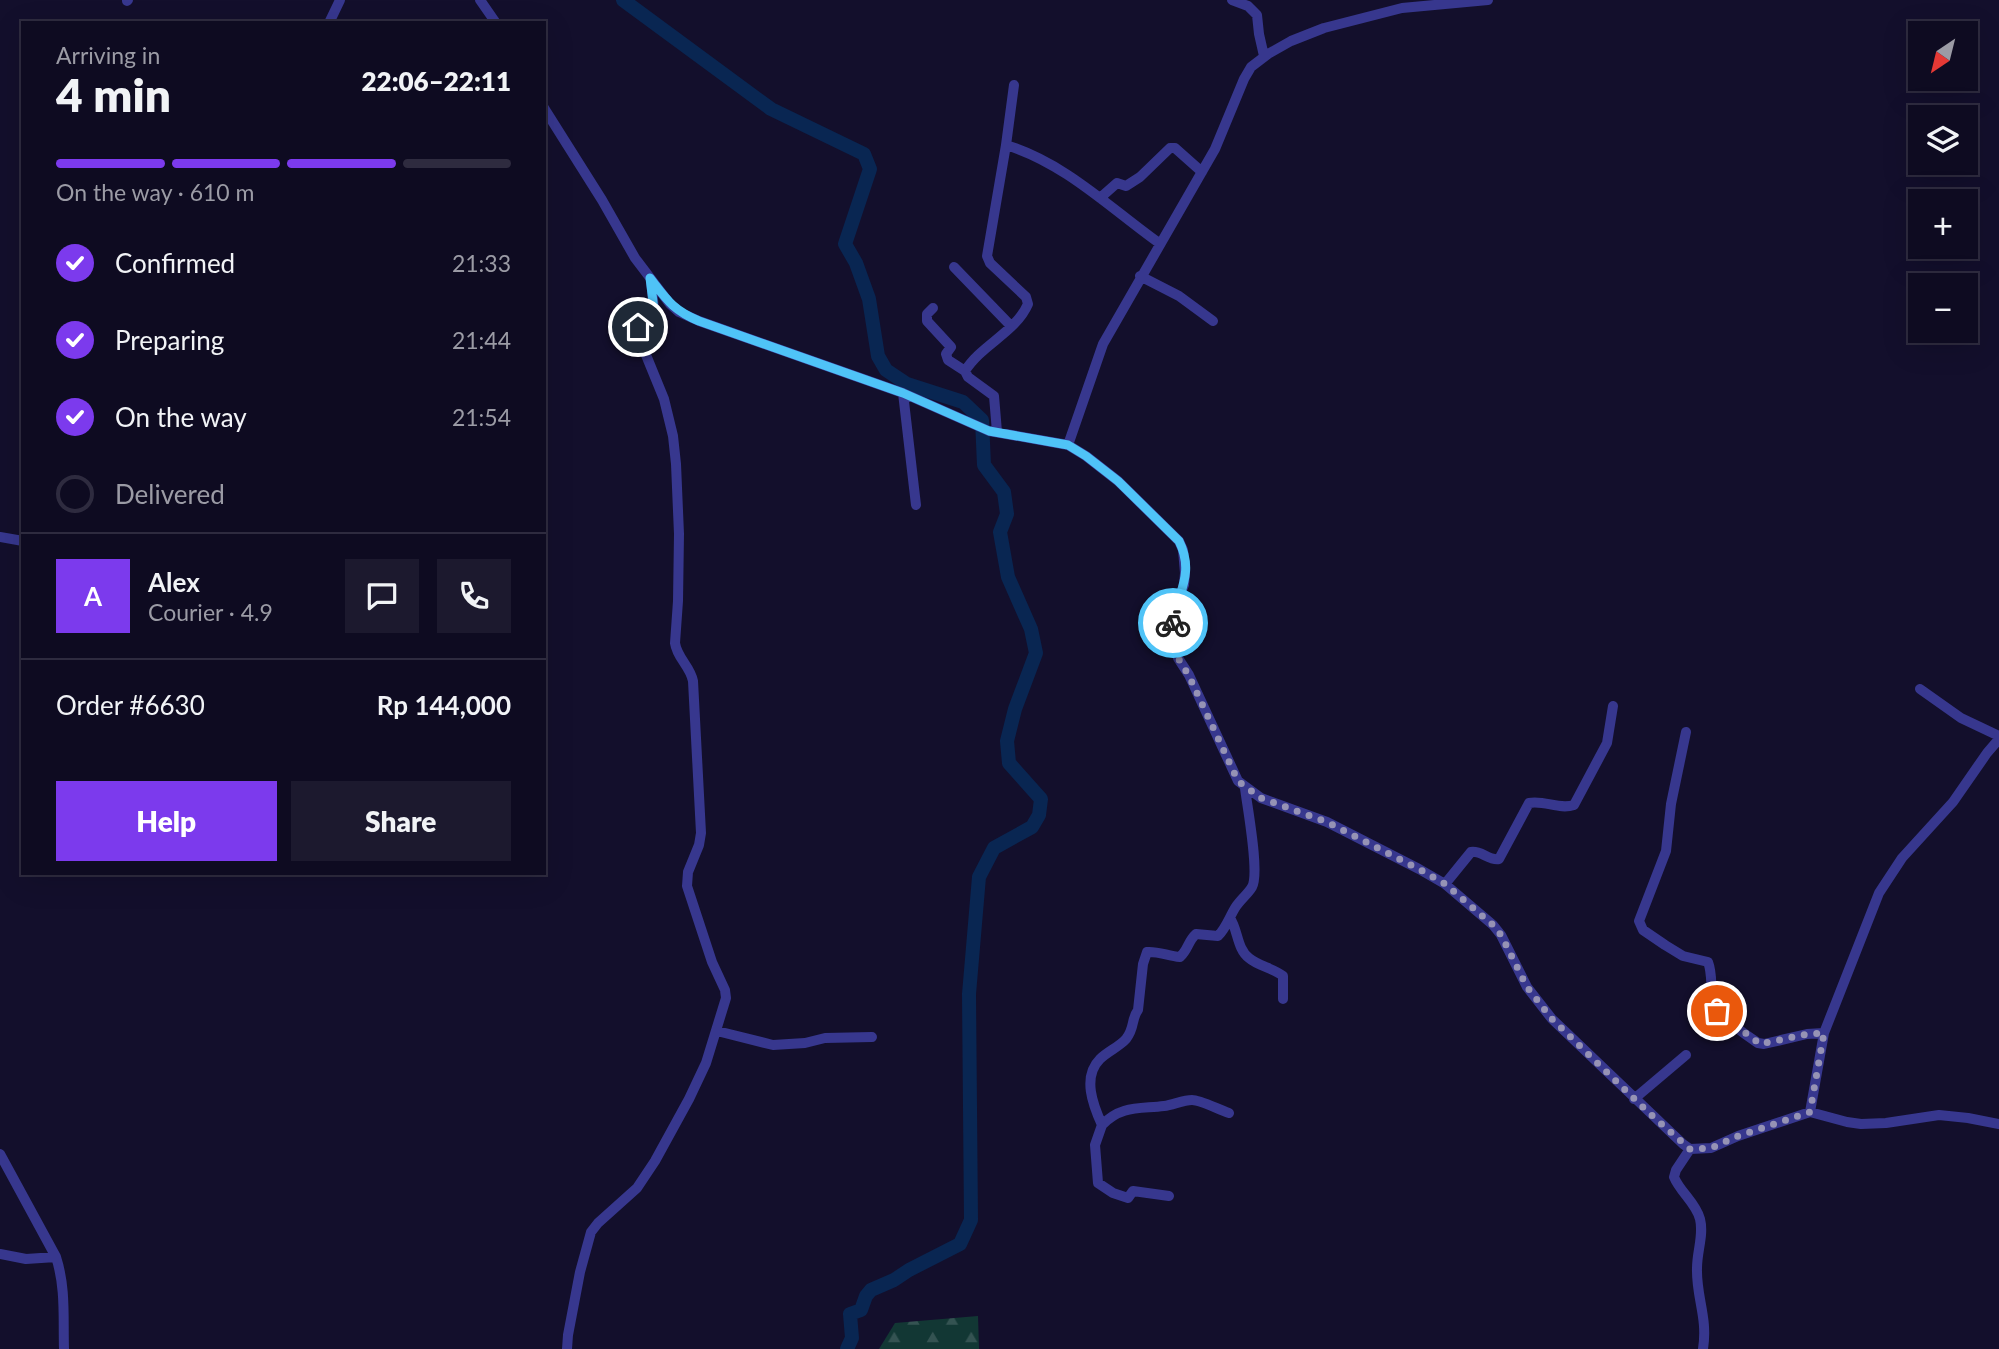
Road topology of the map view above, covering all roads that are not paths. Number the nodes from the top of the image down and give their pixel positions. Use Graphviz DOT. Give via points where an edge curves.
graph roads {
  1 [pos="340,0"];
  2 [pos="480,0"];
  3 [pos="1232,0"];
  4 [pos="1488,0"];
  5 [pos="1471,1"];
  6 [pos="330,21"];
  7 [pos="495,21"];
  8 [pos="1264,56"];
  9 [pos="1014,85"];
  10 [pos="546,111"];
  11 [pos="1006,145"];
  12 [pos="1202,172"];
  13 [pos="1100,198"];
  14 [pos="1159,243"];
  15 [pos="954,267"];
  16 [pos="1140,276"];
  17 [pos="650,278"];
  18 [pos="933,307"];
  19 [pos="1213,321"];
  20 [pos="1011,326"];
  21 [pos="965,371"];
  22 [pos="903,393"];
  23 [pos="993,432"];
  24 [pos="1068,445"];
  25 [pos="916,505"];
  26 [pos="0,537"];
  27 [pos="21,541"];
  28 [pos="1920,689"];
  29 [pos="1613,706"];
  30 [pos="1686,732"];
  31 [pos="1999,738"];
  32 [pos="1245,788"];
  33 [pos="1445,884"];
  34 [pos="1230,918"];
  35 [pos="1283,999"];
  36 [pos="717,1031"];
  37 [pos="1824,1033"];
  38 [pos="872,1037"];
  39 [pos="1686,1055"];
  40 [pos="1634,1099"];
  41 [pos="1810,1112"];
  42 [pos="1229,1113"];
  43 [pos="1102,1125"];
  44 [pos="1999,1125"];
  45 [pos="1690,1149"];
  46 [pos="0,1154"];
  47 [pos="1169,1196"];
  48 [pos="0,1254"];
  49 [pos="56,1257"];
  50 [pos="64,1349"];
  51 [pos="567,1349"];
  52 [pos="1703,1349"];
  1 -- 6 [label="street"];
  2 -- 7 [label="street"];
  3 -- 8 [label="street" via="1257,15"];
  4 -- 5 [label="street"];
  5 -- 8 [label="street" via="1415,6 1324,28"];
  8 -- 12 [label="street" via="1247,73"];
  9 -- 11 [label="street"];
  10 -- 17 [label="street"];
  11 -- 13 [label="street" via="1049,163"];
  11 -- 20 [label="street" via="987,252 990,263 1028,301"];
  12 -- 13 [label="street" via="1170,148 1136,180 1126,186 1117,183"];
  12 -- 14 [label="street"];
  13 -- 14 [label="street"];
  14 -- 16 [label="street"];
  15 -- 20 [label="street"];
  16 -- 19 [label="street" via="1181,297"];
  16 -- 24 [label="street" via="1103,344"];
  17 -- 22 [label="street" via="670,304 689,317"];
  17 -- 36 [label="street" via="655,318 641,324 637,333 664,398 673,436 679,534 675,643 693,681 701,833 687,879 725,989 726,1005"];
  18 -- 21 [label="street" via="928,321 951,347 948,360"];
  20 -- 21 [label="street"];
  21 -- 23 [label="street" via="994,396"];
  22 -- 23 [label="street"];
  22 -- 25 [label="street"];
  23 -- 24 [label="street"];
  24 -- 32 [label="street" via="1118,481 1179,541 1185,573 1173,622 1178,658 1233,773"];
  26 -- 27 [label="street"];
  28 -- 31 [label="street" via="1961,719"];
  29 -- 33 [label="street" via="1607,743 1574,805 1529,803 1499,859 1474,851"];
  30 -- 37 [label="street" via="1666,851 1641,926 1683,956 1708,962 1717,1011 1758,1043"];
  31 -- 37 [label="street" via="1953,802 1887,879"];
  32 -- 33 [label="street" via="1327,822"];
  32 -- 34 [label="street" via="1254,881"];
  33 -- 40 [label="street" via="1493,925 1538,1003"];
  34 -- 35 [label="street" via="1246,956 1283,976"];
  34 -- 43 [label="street" via="1218,936 1195,934 1180,957 1147,952 1134,1027 1126,1040 1092,1069 1091,1097"];
  36 -- 38 [label="street" via="773,1045"];
  36 -- 51 [label="street" via="689,1099 650,1169 591,1232"];
  37 -- 41 [label="street"];
  39 -- 40 [label="street"];
  40 -- 45 [label="street"];
  41 -- 44 [label="street" via="1861,1124 1939,1115"];
  41 -- 45 [label="street" via="1711,1148"];
  42 -- 43 [label="street" via="1193,1100 1123,1110"];
  43 -- 47 [label="street" via="1095,1145 1098,1183 1128,1198 1133,1191"];
  45 -- 52 [label="street" via="1674,1177 1700,1219 1697,1268 1705,1323"];
  46 -- 49 [label="street"];
  48 -- 49 [label="street" via="26,1259"];
  49 -- 50 [label="street" via="64,1303"];
}
